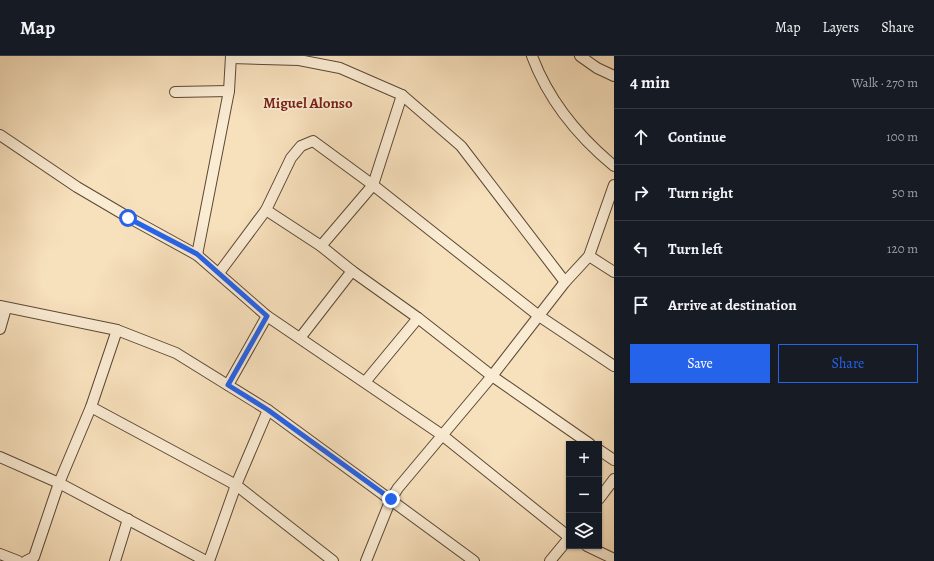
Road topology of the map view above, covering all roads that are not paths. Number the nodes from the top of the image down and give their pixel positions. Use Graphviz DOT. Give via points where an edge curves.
graph roads {
  1 [pos="532,56"];
  2 [pos="580,56"];
  3 [pos="231,57"];
  4 [pos="614,76"];
  5 [pos="229,91"];
  6 [pos="175,92"];
  7 [pos="402,95"];
  8 [pos="0,135"];
  9 [pos="614,166"];
  10 [pos="373,185"];
  11 [pos="614,185"];
  12 [pos="266,210"];
  13 [pos="321,246"];
  14 [pos="197,254"];
  15 [pos="589,256"];
  16 [pos="352,271"];
  17 [pos="614,272"];
  18 [pos="219,273"];
  19 [pos="565,282"];
  20 [pos="3,307"];
  21 [pos="267,316"];
  22 [pos="539,316"];
  23 [pos="418,318"];
  24 [pos="0,330"];
  25 [pos="117,330"];
  26 [pos="300,338"];
  27 [pos="614,366"];
  28 [pos="492,376"];
  29 [pos="365,382"];
  30 [pos="228,385"];
  31 [pos="91,407"];
  32 [pos="268,410"];
  33 [pos="442,435"];
  34 [pos="586,441"];
  35 [pos="602,452"];
  36 [pos="0,457"];
  37 [pos="614,460"];
  38 [pos="614,479"];
  39 [pos="59,483"];
  40 [pos="236,485"];
  41 [pos="602,495"];
  42 [pos="391,499"];
  43 [pos="128,519"];
  44 [pos="566,536"];
  45 [pos="566,542"];
  46 [pos="593,549"];
  47 [pos="0,554"];
  48 [pos="614,559"];
  49 [pos="18,561"];
  50 [pos="26,561"];
  51 [pos="115,561"];
  52 [pos="206,561"];
  53 [pos="209,561"];
  54 [pos="333,561"];
  55 [pos="366,561"];
  56 [pos="474,561"];
  57 [pos="550,561"];
  1 -- 9 [label="street" via="546,84 573,126"];
  2 -- 4 [label="street"];
  3 -- 5 [label="street"];
  3 -- 7 [label="street" via="300,60 340,68"];
  5 -- 6 [label="street"];
  5 -- 14 [label="street"];
  7 -- 10 [label="street"];
  7 -- 19 [label="street" via="462,146"];
  8 -- 14 [label="street" via="128,218"];
  10 -- 12 [label="street" via="313,141 301,146 291,158"];
  10 -- 13 [label="street"];
  10 -- 22 [label="street"];
  11 -- 15 [label="street"];
  12 -- 13 [label="street"];
  12 -- 18 [label="street"];
  13 -- 16 [label="street"];
  14 -- 18 [label="street"];
  15 -- 17 [label="street"];
  15 -- 19 [label="street"];
  16 -- 23 [label="street"];
  16 -- 26 [label="street"];
  18 -- 21 [label="street"];
  19 -- 22 [label="street"];
  20 -- 24 [label="street"];
  20 -- 25 [label="street"];
  21 -- 26 [label="street"];
  21 -- 30 [label="street"];
  22 -- 27 [label="street"];
  22 -- 28 [label="street"];
  23 -- 28 [label="street"];
  23 -- 29 [label="street"];
  25 -- 30 [label="street" via="176,353"];
  25 -- 31 [label="street"];
  26 -- 29 [label="street"];
  28 -- 33 [label="street"];
  28 -- 34 [label="street"];
  29 -- 33 [label="street"];
  30 -- 32 [label="street"];
  31 -- 39 [label="street"];
  31 -- 40 [label="street"];
  32 -- 40 [label="street"];
  32 -- 42 [label="street"];
  33 -- 42 [label="street"];
  33 -- 44 [label="street"];
  35 -- 37 [label="street"];
  36 -- 39 [label="street"];
  38 -- 41 [label="street"];
  39 -- 43 [label="street"];
  39 -- 50 [label="street" via="34,557"];
  40 -- 53 [label="street"];
  40 -- 54 [label="street"];
  42 -- 55 [label="street"];
  42 -- 56 [label="street"];
  43 -- 51 [label="street"];
  43 -- 52 [label="street"];
  45 -- 57 [label="street"];
  46 -- 48 [label="street"];
  47 -- 49 [label="street"];
}
